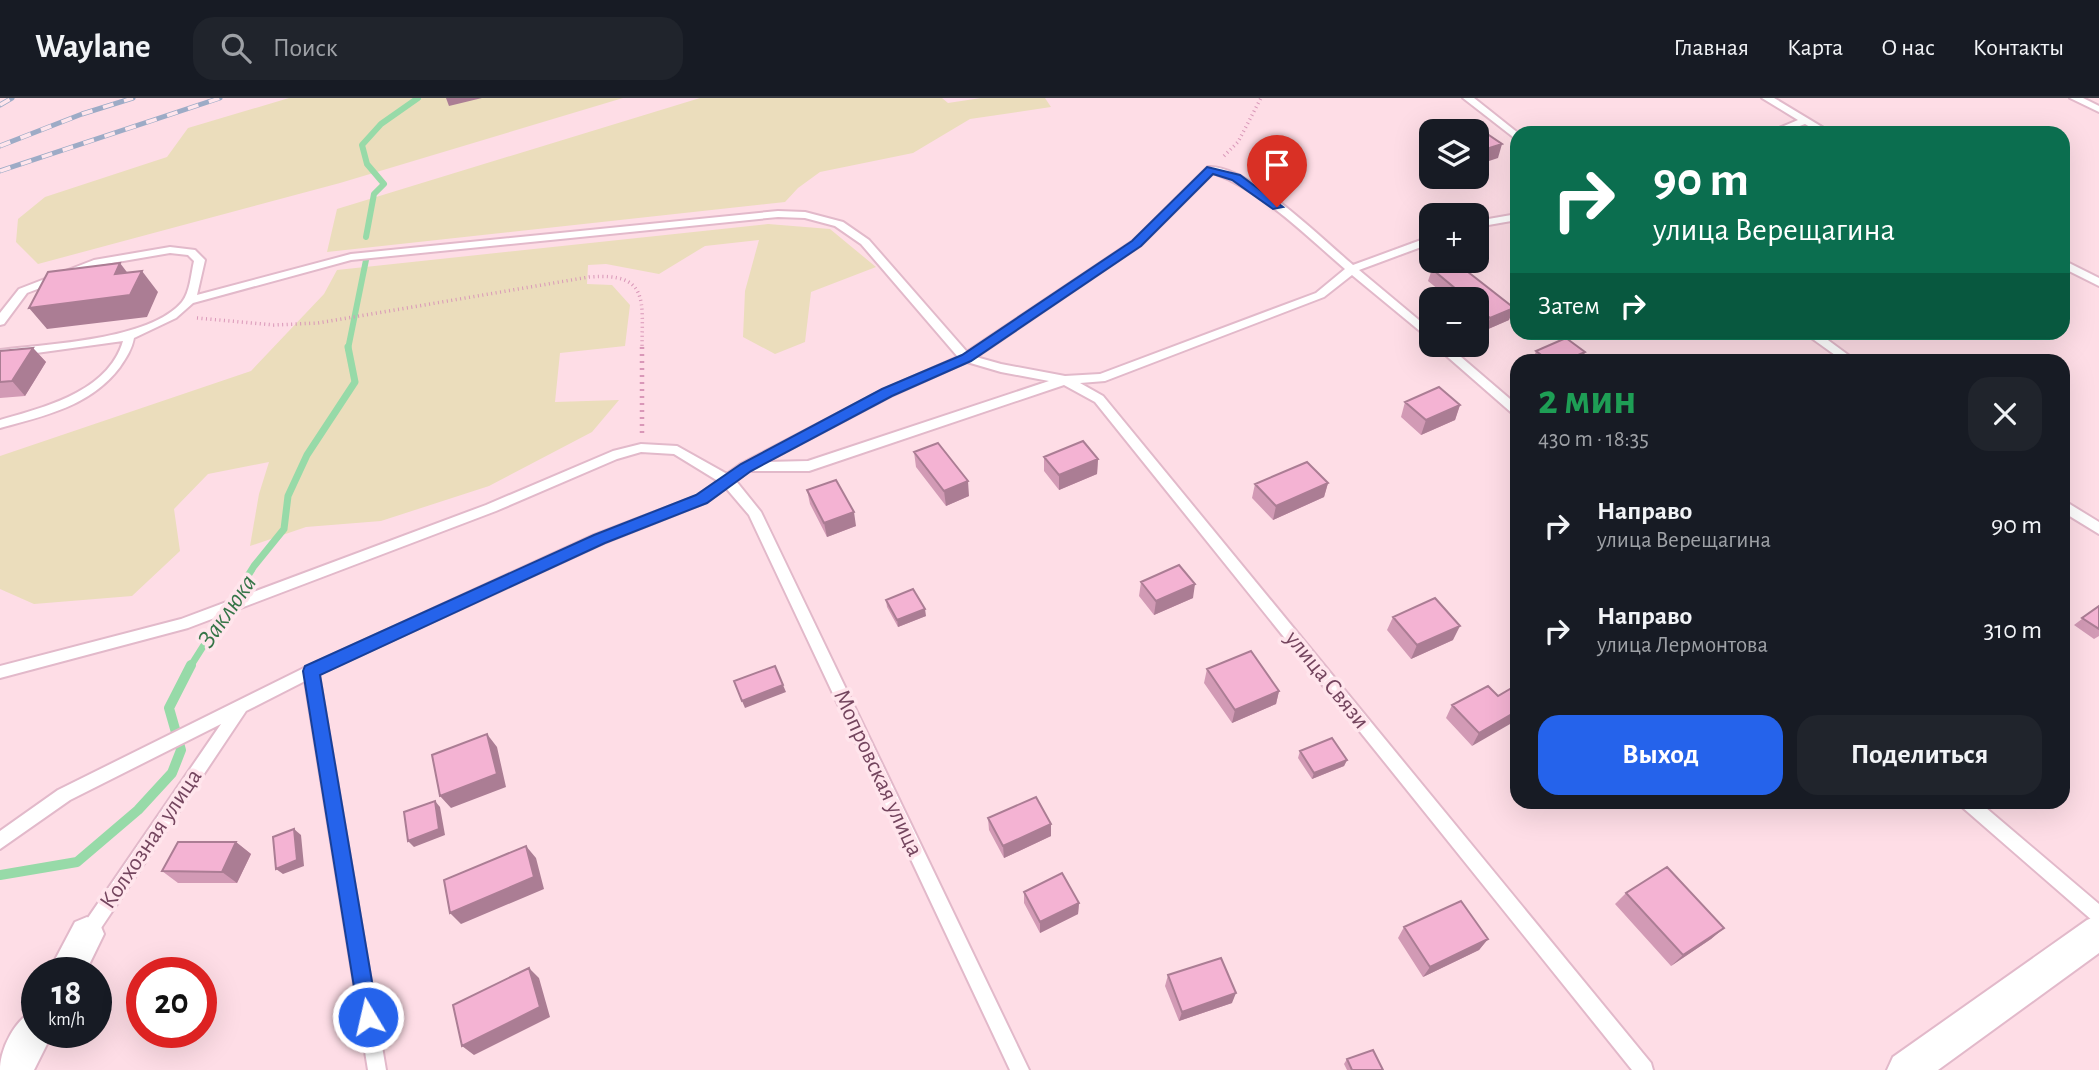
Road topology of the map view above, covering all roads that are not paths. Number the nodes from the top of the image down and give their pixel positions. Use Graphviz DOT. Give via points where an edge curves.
graph roads {
  1 [pos="1468,98"];
  2 [pos="1767,98"];
  3 [pos="2075,98"];
  4 [pos="2099,109"];
  5 [pos="1805,121"];
  6 [pos="1791,126"];
  7 [pos="1814,126"];
  8 [pos="1510,131"];
  9 [pos="1510,219"];
  10 [pos="1489,222"];
  11 [pos="1419,244"];
  12 [pos="2070,267"];
  13 [pos="1352,269"];
  14 [pos="2099,283"];
  15 [pos="190,300"];
  16 [pos="0,321"];
  17 [pos="1419,326"];
  18 [pos="128,336"];
  19 [pos="1820,340"];
  20 [pos="0,354"];
  21 [pos="1840,354"];
  22 [pos="1454,357"];
  23 [pos="966,358"];
  24 [pos="1065,380"];
  25 [pos="1510,405"];
  26 [pos="0,424"];
  27 [pos="746,467"];
  28 [pos="728,481"];
  29 [pos="2070,510"];
  30 [pos="2099,529"];
  31 [pos="311,671"];
  32 [pos="0,672"];
  33 [pos="240,707"];
  34 [pos="1976,809"];
  35 [pos="0,841"];
  36 [pos="2099,915"];
  37 [pos="2099,932"];
  38 [pos="87,934"];
  39 [pos="75,957"];
  40 [pos="25,1048"];
  41 [pos="13,1070"];
  42 [pos="376,1070"];
  43 [pos="1020,1070"];
  44 [pos="1644,1070"];
  45 [pos="1906,1070"];
  1 -- 8 [label="lane"];
  2 -- 5 [label="lane"];
  3 -- 4 [label="lane"];
  5 -- 6 [label="lane"];
  5 -- 7 [label="lane"];
  9 -- 10 [label="lane"];
  11 -- 13 [label="lane"];
  12 -- 14 [label="lane"];
  13 -- 17 [label="lane"];
  13 -- 23 [label="lane" via="1259,191 1211,169 1137,243"];
  13 -- 24 [label="lane" via="1320,295 1101,378"];
  15 -- 16 [label="lane" via="200,260 191,252 170,250 98,262 23,290"];
  15 -- 18 [label="lane" via="171,316"];
  15 -- 23 [label="lane" via="351,257 805,215 839,224 865,242"];
  18 -- 20 [label="lane"];
  18 -- 26 [label="lane" via="128,346 99,387 71,402"];
  19 -- 21 [label="lane"];
  22 -- 25 [label="lane"];
  23 -- 24 [label="lane, улица Связи"];
  23 -- 27 [label="lane" via="887,393"];
  24 -- 27 [label="lane" via="809,466"];
  24 -- 44 [label="lane, улица Связи" via="1099,399"];
  27 -- 28 [label="lane"];
  28 -- 31 [label="lane" via="702,499 599,539"];
  28 -- 32 [label="lane, Мопровская улица" via="677,450 642,448 183,624"];
  28 -- 43 [label="lane, Мопровская улица" via="754,512"];
  29 -- 30 [label="lane"];
  31 -- 33 [label="lane"];
  31 -- 42 [label="lane"];
  33 -- 35 [label="lane" via="64,795"];
  33 -- 38 [label="lane, Колхозная улица"];
  34 -- 36 [label="lane"];
  37 -- 45 [label="street"];
  38 -- 39 [label="street, Колхозная улица"];
  40 -- 41 [label="street"];
}
